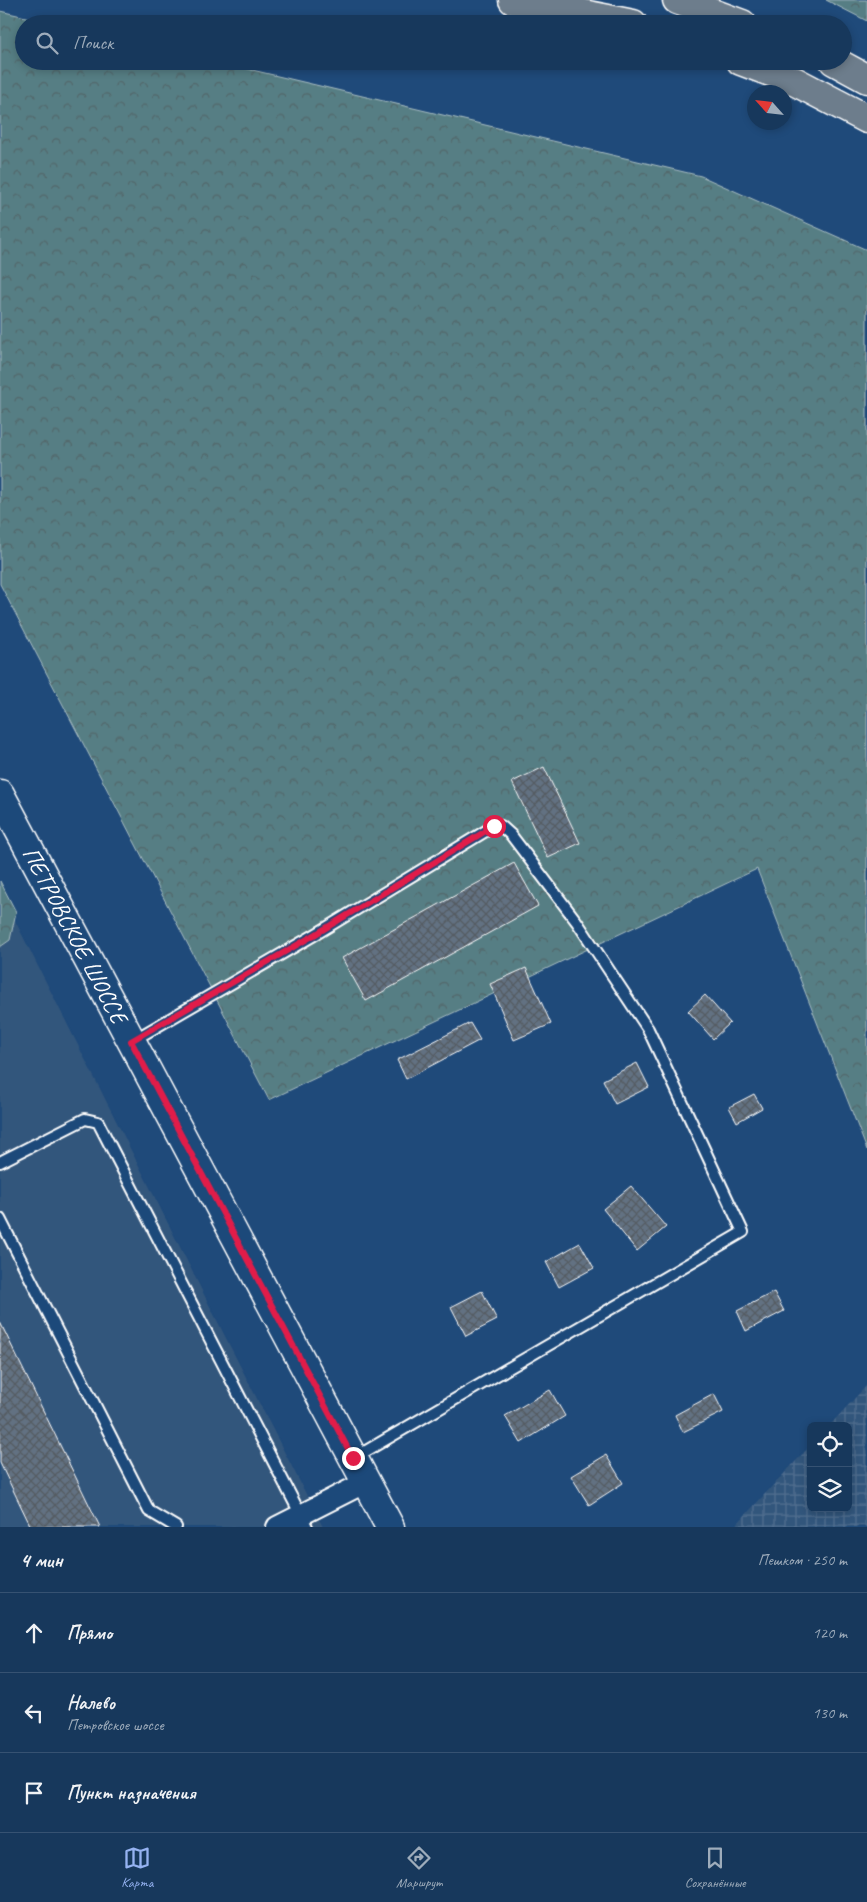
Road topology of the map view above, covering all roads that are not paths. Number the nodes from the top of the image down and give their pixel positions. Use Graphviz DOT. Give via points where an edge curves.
graph roads {
  1 [pos="512,0"];
  2 [pos="677,0"];
  3 [pos="588,15"];
  4 [pos="718,15"];
  5 [pos="765,70"];
  6 [pos="850,70"];
  7 [pos="867,79"];
  8 [pos="867,118"];
  9 [pos="0,794"];
  10 [pos="131,1041"];
  11 [pos="0,1162"];
  12 [pos="0,1219"];
  13 [pos="353,1458"];
  14 [pos="366,1482"];
  15 [pos="304,1521"];
  16 [pos="176,1527"];
  17 [pos="277,1527"];
  18 [pos="390,1527"];
  1 -- 3 [label="highway"];
  2 -- 4 [label="highway"];
  5 -- 8 [label="highway"];
  6 -- 7 [label="highway"];
  9 -- 10 [label="main road, ПЕТРОВСКОЕ ШОССЕ"];
  10 -- 13 [label="main road, ПЕТРОВСКОЕ ШОССЕ"];
  10 -- 13 [label="lane" via="494,826 501,826 512,836 577,922 648,1029 743,1232"];
  11 -- 15 [label="lane" via="85,1118 98,1122"];
  12 -- 16 [label="lane" via="149,1511"];
  13 -- 14 [label="main road, ПЕТРОВСКОЕ ШОССЕ"];
  14 -- 15 [label="street"];
  14 -- 18 [label="main road, ПЕТРОВСКОЕ ШОССЕ"];
  15 -- 17 [label="street"];
}
